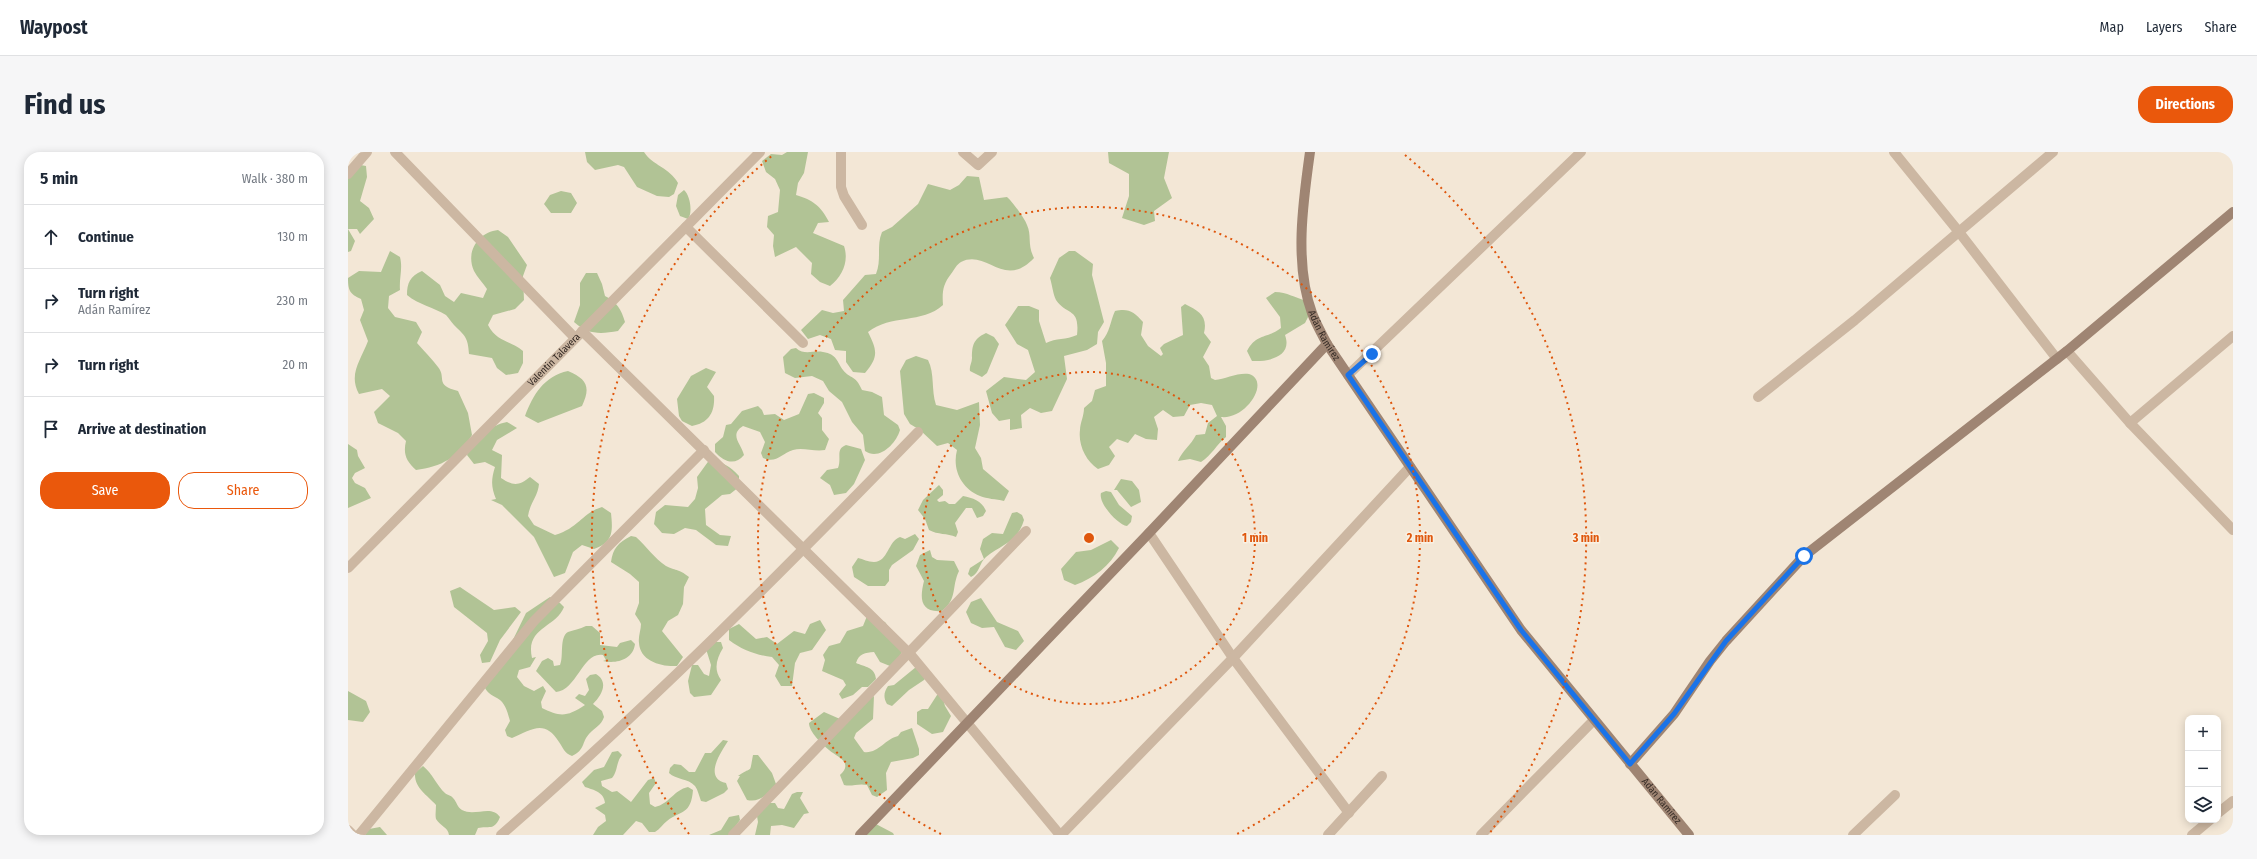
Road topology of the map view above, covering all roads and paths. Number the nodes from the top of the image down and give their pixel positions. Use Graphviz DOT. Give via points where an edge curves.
graph roads {
  1 [pos="367,152"];
  2 [pos="395,152"];
  3 [pos="760,152"];
  4 [pos="841,152"];
  5 [pos="963,152"];
  6 [pos="992,152"];
  7 [pos="1310,152"];
  8 [pos="1581,152"];
  9 [pos="1894,152"];
  10 [pos="2053,152"];
  11 [pos="348,174"];
  12 [pos="2233,212"];
  13 [pos="862,225"];
  14 [pos="686,227"];
  15 [pos="1959,232"];
  16 [pos="578,334"];
  17 [pos="2233,336"];
  18 [pos="803,343"];
  19 [pos="1327,344"];
  20 [pos="2067,351"];
  21 [pos="2056,359"];
  22 [pos="1348,375"];
  23 [pos="1758,397"];
  24 [pos="2130,423"];
  25 [pos="918,432"];
  26 [pos="704,450"];
  27 [pos="1410,467"];
  28 [pos="2233,530"];
  29 [pos="1026,531"];
  30 [pos="1149,533"];
  31 [pos="803,550"];
  32 [pos="348,568"];
  33 [pos="910,654"];
  34 [pos="1233,658"];
  35 [pos="1594,720"];
  36 [pos="966,722"];
  37 [pos="1630,764"];
  38 [pos="1382,776"];
  39 [pos="1895,795"];
  40 [pos="2233,801"];
  41 [pos="2221,811"];
  42 [pos="1349,813"];
  43 [pos="2206,823"];
  44 [pos="348,830"];
  45 [pos="737,834"];
  46 [pos="353,835"];
  47 [pos="359,835"];
  48 [pos="501,835"];
  49 [pos="860,835"];
  50 [pos="1061,835"];
  51 [pos="1328,835"];
  52 [pos="1481,835"];
  53 [pos="1689,835"];
  54 [pos="1853,835"];
  55 [pos="2192,835"];
  1 -- 11 [label="street"];
  2 -- 16 [label="street"];
  3 -- 14 [label="street, Valentin Talavera"];
  4 -- 13 [label="street" via="841,187"];
  5 -- 6 [label="street" via="978,166"];
  7 -- 19 [label="street, Adán Ramírez" via="1302,210 1304,278 1312,312"];
  8 -- 22 [label="street"];
  9 -- 15 [label="street"];
  10 -- 15 [label="street"];
  12 -- 20 [label="street"];
  14 -- 16 [label="street, Valentin Talavera"];
  14 -- 18 [label="street"];
  15 -- 21 [label="street"];
  15 -- 23 [label="street" via="1855,320"];
  16 -- 26 [label="street"];
  16 -- 32 [label="street, Valentin Talavera"];
  17 -- 24 [label="street"];
  19 -- 22 [label="street, Adán Ramírez"];
  19 -- 30 [label="street"];
  20 -- 21 [label="street"];
  20 -- 24 [label="street"];
  21 -- 37 [label="street" via="1804,556 1726,641 1674,714"];
  22 -- 27 [label="street, Adán Ramírez"];
  24 -- 28 [label="street"];
  25 -- 31 [label="street"];
  26 -- 31 [label="street"];
  26 -- 47 [label="street" via="534,621"];
  27 -- 34 [label="street"];
  27 -- 35 [label="street, Adán Ramírez" via="1521,630"];
  29 -- 33 [label="street"];
  30 -- 34 [label="street"];
  30 -- 36 [label="street"];
  31 -- 33 [label="street"];
  31 -- 48 [label="street" via="577,769"];
  33 -- 36 [label="street"];
  33 -- 45 [label="street"];
  34 -- 42 [label="street"];
  34 -- 50 [label="street"];
  35 -- 37 [label="street, Adán Ramírez"];
  35 -- 52 [label="street"];
  36 -- 49 [label="street"];
  36 -- 50 [label="street"];
  37 -- 53 [label="street, Adán Ramírez"];
  38 -- 42 [label="street"];
  39 -- 54 [label="street"];
  40 -- 41 [label="street"];
  42 -- 51 [label="street"];
  43 -- 55 [label="street"];
  44 -- 46 [label="street"];
}
